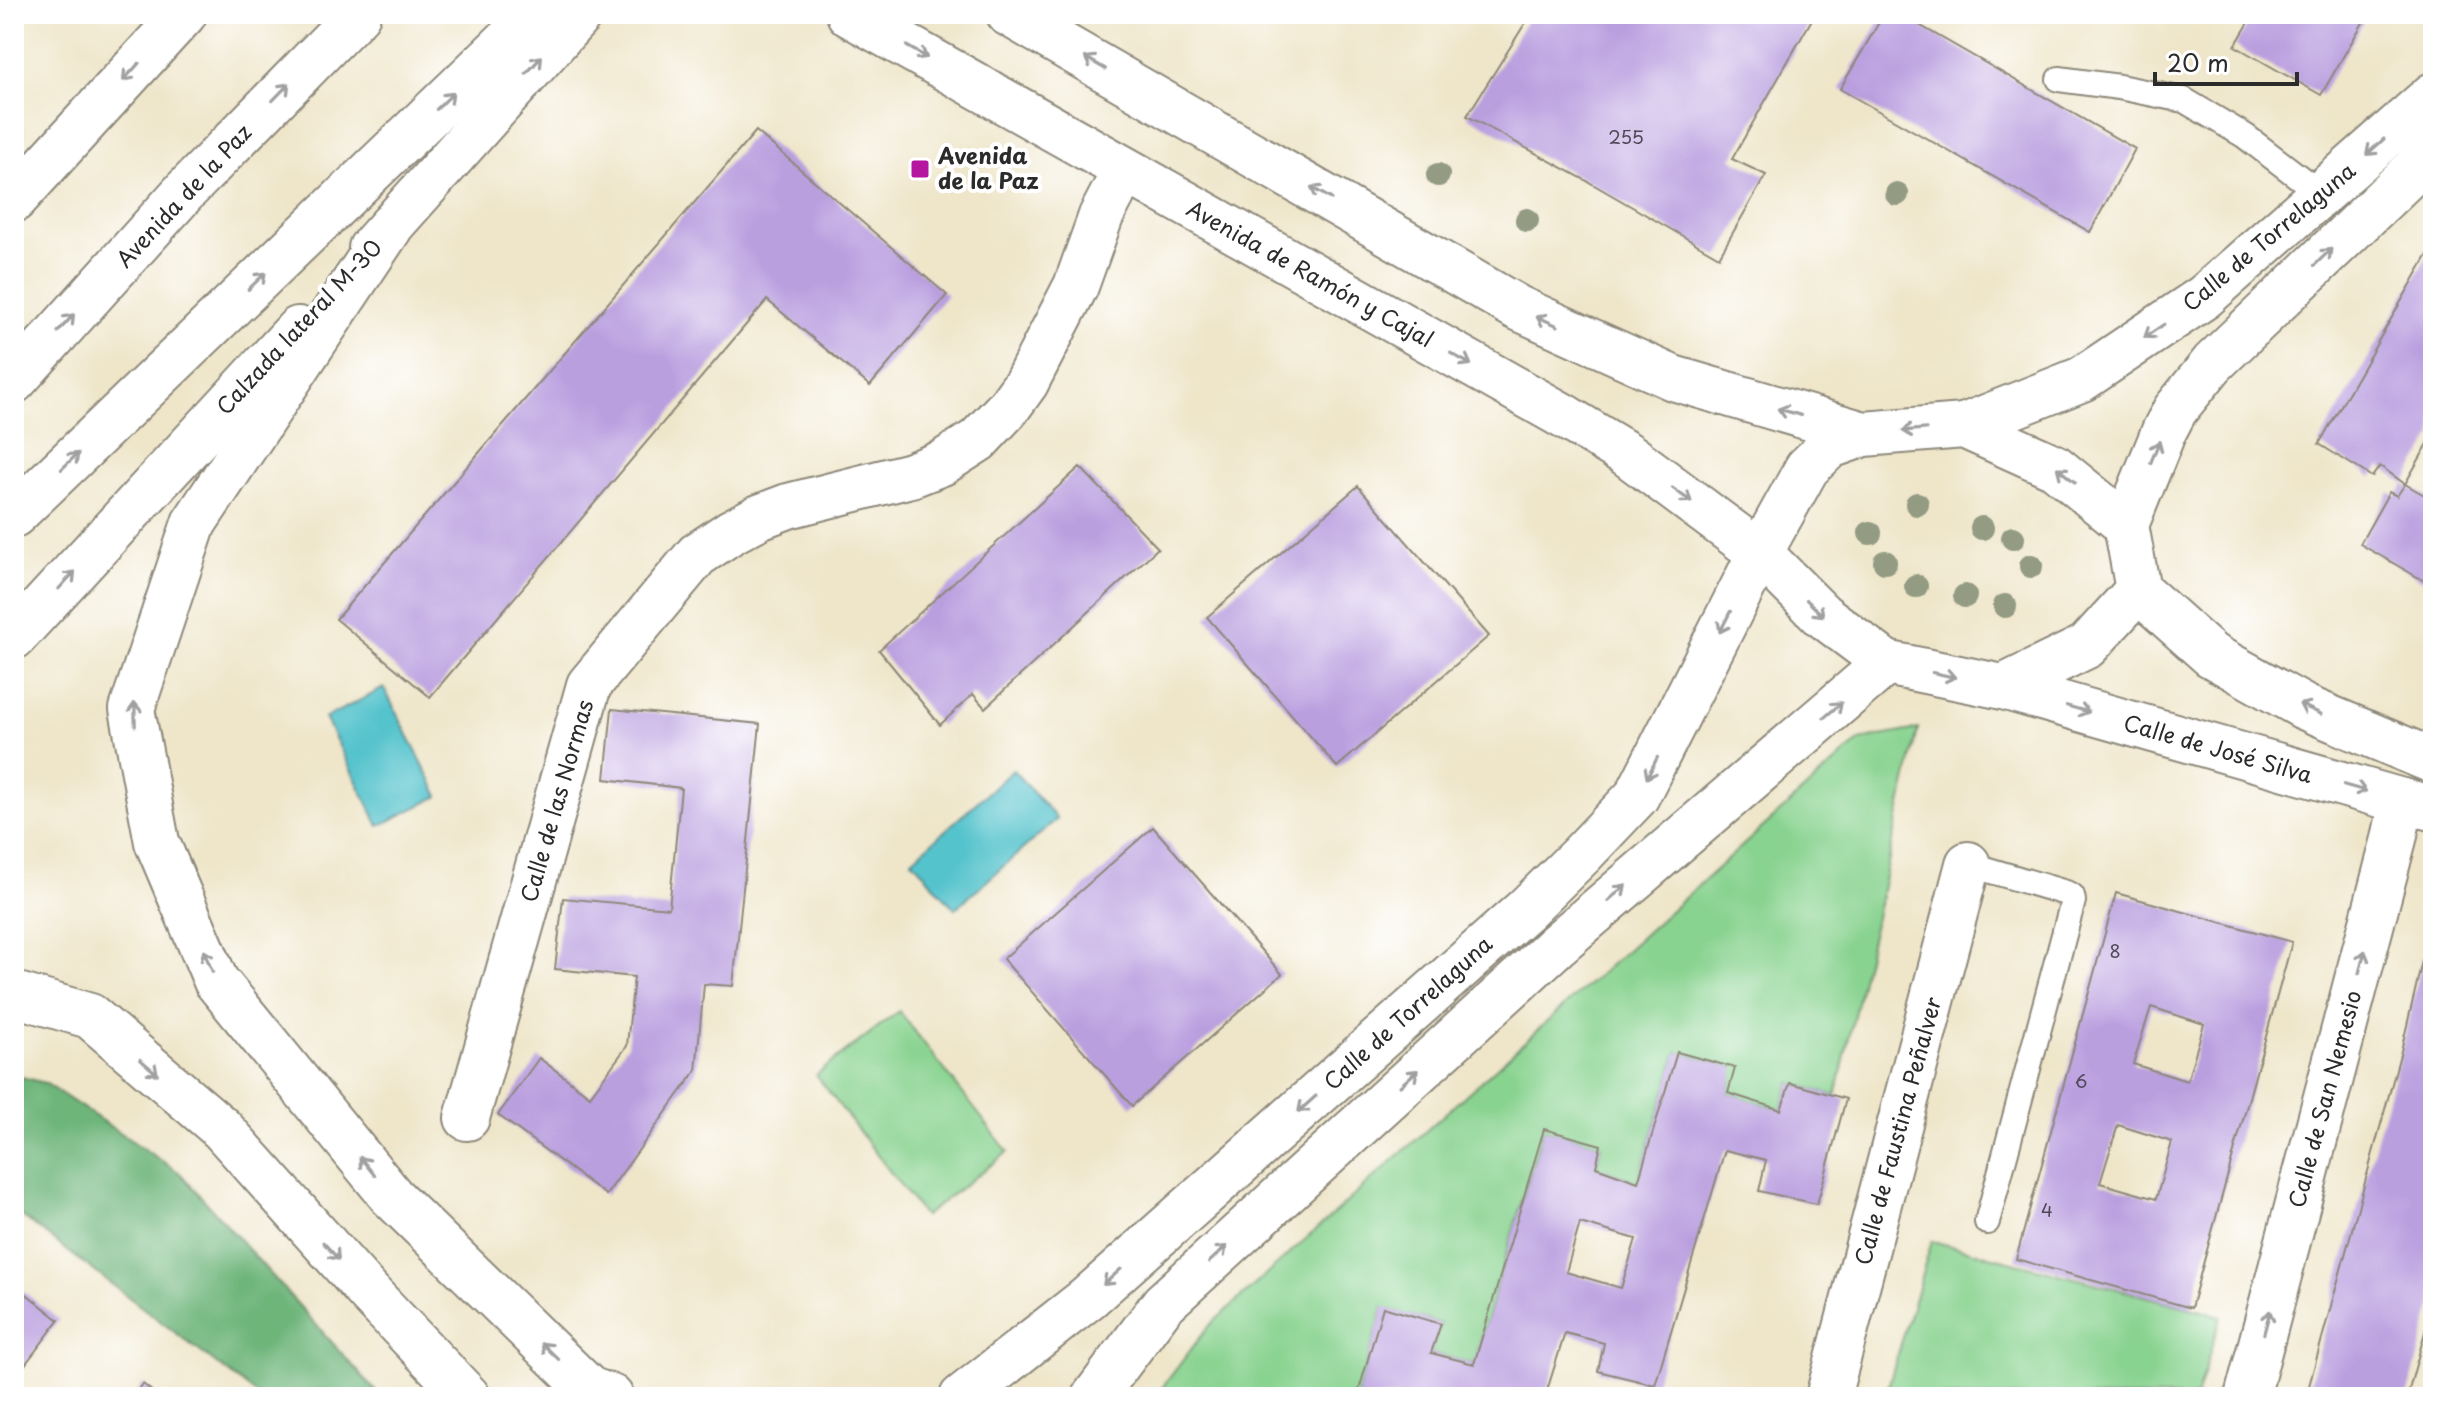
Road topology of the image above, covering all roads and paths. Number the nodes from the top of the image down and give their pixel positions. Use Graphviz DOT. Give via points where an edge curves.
graph roads {
  1 [pos="184,14"];
  2 [pos="358,14"];
  3 [pos="535,14"];
  4 [pos="580,14"];
  5 [pos="849,14"];
  6 [pos="1009,14"];
  7 [pos="2059,79"];
  8 [pos="2433,95"];
  9 [pos="1125,170"];
  10 [pos="2425,171"];
  11 [pos="2321,194"];
  12 [pos="14,200"];
  13 [pos="390,228"];
  14 [pos="14,381"];
  15 [pos="1964,426"];
  16 [pos="1864,434"];
  17 [pos="14,515"];
  18 [pos="2126,525"];
  19 [pos="1760,553"];
  20 [pos="2138,590"];
  21 [pos="14,637"];
  22 [pos="1886,663"];
  23 [pos="2003,687"];
  24 [pos="2433,761"];
  25 [pos="2417,805"];
  26 [pos="1968,864"];
  27 [pos="14,994"];
  28 [pos="467,1118"];
  29 [pos="1987,1222"];
  30 [pos="468,1397"];
  31 [pos="611,1397"];
  32 [pos="962,1397"];
  33 [pos="1094,1397"];
  34 [pos="1828,1397"];
  35 [pos="2247,1397"];
  1 -- 12 [label="main road, one-way"];
  14 -- 2 [label="main road, Avenida de la Paz, one-way" via="185,191"];
  17 -- 3 [label="main road, one-way"];
  13 -- 4 [label="main road, Calzada lateral M-30, one-way"];
  5 -- 9 [label="main road, Avenida de Ramón y Cajal, one-way"];
  16 -- 6 [label="main road, one-way" via="1673,378 1518,308"];
  7 -- 11 [label="lane" via="2184,100 2245,136"];
  8 -- 11 [label="main road, Calle de Torrelaguna, one-way"];
  9 -- 19 [label="main road, Avenida de Ramón y Cajal, one-way" via="1627,454"];
  9 -- 28 [label="main road, Calle de las Normas" via="1076,286 1026,383 978,440 911,475 788,506 731,532 697,555 589,685"];
  18 -- 10 [label="main road, Calle de Torrelaguna, one-way" via="2175,410 2213,363"];
  11 -- 15 [label="main road, Calle de Torrelaguna, one-way" via="2204,297 2082,379"];
  21 -- 13 [label="main road, Calzada lateral M-30, one-way"];
  31 -- 13 [label="main road, one-way" via="589,1389 392,1197 216,981 154,828 132,709 194,523"];
  15 -- 16 [label="main road, one-way"];
  18 -- 15 [label="main road, one-way" via="2055,467"];
  16 -- 19 [label="main road, Calle de Torrelaguna" via="1830,446 1807,468"];
  18 -- 20 [label="main road"];
  19 -- 22 [label="main road, Avenida de Ramón y Cajal, one-way" via="1822,615"];
  19 -- 32 [label="main road, Calle de Torrelaguna, one-way" via="1637,796 1626,808 1525,910 1088,1298"];
  20 -- 23 [label="main road" via="2087,646"];
  24 -- 20 [label="main road, one-way" via="2304,707 2211,655"];
  22 -- 23 [label="main road, Calle de José Silva, one-way"];
  33 -- 22 [label="main road, one-way" via="1163,1304 1558,944"];
  23 -- 25 [label="main road, Calle de José Silva, one-way"];
  35 -- 25 [label="main road, Calle de San Nemesio, one-way" via="2394,839"];
  26 -- 29 [label="lane" via="2066,893 2073,901"];
  26 -- 34 [label="main road, Calle de Faustina Peñalver"];
  27 -- 30 [label="main road, one-way" via="90,1016 222,1129"];
}
